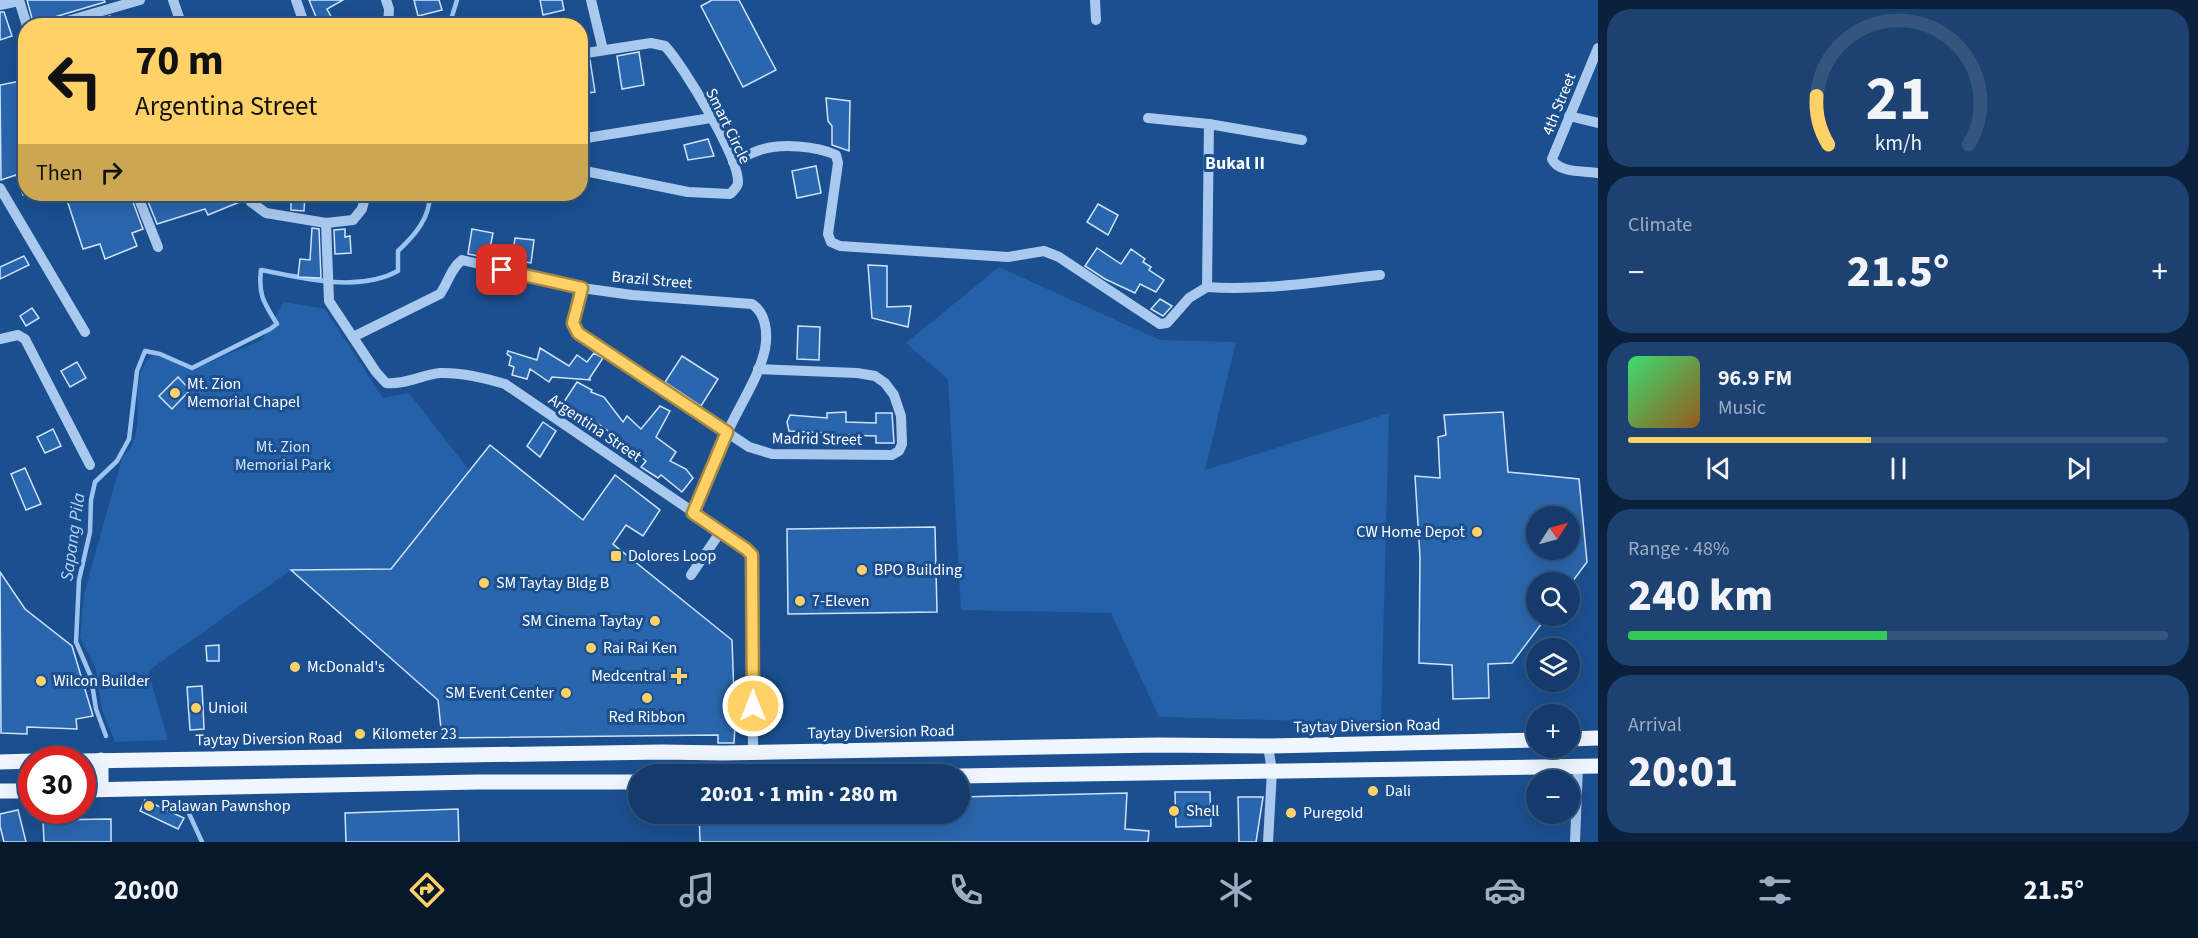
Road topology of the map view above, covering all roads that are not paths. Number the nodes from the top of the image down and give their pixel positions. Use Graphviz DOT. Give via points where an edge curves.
graph roads {
  1 [pos="140,0"];
  2 [pos="173,0"];
  3 [pos="296,0"];
  4 [pos="386,0"];
  5 [pos="591,0"];
  6 [pos="1095,0"];
  7 [pos="19,1"];
  8 [pos="0,5"];
  9 [pos="24,18"];
  10 [pos="88,18"];
  11 [pos="180,18"];
  12 [pos="302,18"];
  13 [pos="388,18"];
  14 [pos="1096,20"];
  15 [pos="1598,48"];
  16 [pos="603,50"];
  17 [pos="588,53"];
  18 [pos="1569,116"];
  19 [pos="711,118"];
  20 [pos="1148,118"];
  21 [pos="1598,123"];
  22 [pos="1209,124"];
  23 [pos="588,138"];
  24 [pos="1302,140"];
  25 [pos="734,162"];
  26 [pos="588,172"];
  27 [pos="1598,173"];
  28 [pos="0,188"];
  29 [pos="140,201"];
  30 [pos="250,201"];
  31 [pos="364,201"];
  32 [pos="326,223"];
  33 [pos="158,247"];
  34 [pos="1380,275"];
  35 [pos="1207,287"];
  36 [pos="582,288"];
  37 [pos="85,332"];
  38 [pos="352,337"];
  39 [pos="0,339"];
  40 [pos="758,369"];
  41 [pos="727,432"];
  42 [pos="90,465"];
  43 [pos="693,513"];
  44 [pos="721,531"];
  45 [pos="691,575"];
  46 [pos="1598,738"];
  47 [pos="1580,739"];
  48 [pos="1526,740"];
  49 [pos="1268,746"];
  50 [pos="753,753"];
  51 [pos="96,760"];
  52 [pos="101,760"];
  53 [pos="18,761"];
  54 [pos="0,762"];
  55 [pos="1598,765"];
  56 [pos="1578,766"];
  57 [pos="1272,771"];
  58 [pos="970,776"];
  59 [pos="628,782"];
  60 [pos="96,789"];
  61 [pos="101,789"];
  62 [pos="0,791"];
  63 [pos="18,791"];
  64 [pos="1268,842"];
  65 [pos="1575,842"];
  1 -- 10 [label="street"];
  2 -- 11 [label="street"];
  3 -- 12 [label="street"];
  4 -- 13 [label="street"];
  5 -- 16 [label="street"];
  6 -- 14 [label="street"];
  7 -- 8 [label="street"];
  7 -- 9 [label="street"];
  15 -- 18 [label="street, 4th Street"];
  16 -- 17 [label="street, Smart Circle"];
  16 -- 19 [label="street, Smart Circle" via="651,43 665,46"];
  18 -- 21 [label="street"];
  18 -- 27 [label="street, 4th Street" via="1552,159 1561,168"];
  19 -- 23 [label="street"];
  19 -- 25 [label="street, Smart Circle"];
  20 -- 22 [label="street"];
  22 -- 24 [label="street"];
  22 -- 35 [label="street"];
  25 -- 26 [label="street, Smart Circle" via="737,186 724,195 688,192"];
  25 -- 35 [label="street" via="774,146 822,149 836,155 828,234 831,242 840,246 1008,257 1044,251 1059,256 1160,324 1167,323 1189,298"];
  28 -- 37 [label="street"];
  29 -- 33 [label="street"];
  30 -- 32 [label="street" via="266,213"];
  31 -- 32 [label="street" via="353,220"];
  32 -- 38 [label="street, Argentina Street" via="329,301"];
  34 -- 35 [label="street" via="1242,290"];
  36 -- 38 [label="street, Brazil Street" via="462,260 440,294"];
  36 -- 40 [label="street, Brazil Street" via="752,304 765,325 765,348"];
  36 -- 41 [label="street, Madrid Street" via="573,323 578,333"];
  38 -- 43 [label="street, Argentina Street" via="386,383 441,374 505,384"];
  39 -- 42 [label="street" via="18,335 26,339"];
  40 -- 41 [label="street, Brazil Street"];
  40 -- 41 [label="street, Madrid Street" via="875,376 894,395 901,416 899,451 892,455 772,454 749,447"];
  41 -- 43 [label="street, Brazil Street"];
  43 -- 44 [label="street, Argentina Street"];
  44 -- 45 [label="street"];
  44 -- 50 [label="street, Argentina Street" via="752,555"];
  46 -- 47 [label="main road"];
  48 -- 49 [label="main road, Taytay Diversion Road"];
  49 -- 50 [label="main road, Taytay Diversion Road"];
  49 -- 57 [label="street"];
  50 -- 52 [label="main road, Taytay Diversion Road"];
  51 -- 52 [label="main road, Taytay Diversion Road"];
  52 -- 61 [label="main road"];
  53 -- 54 [label="main road"];
  55 -- 56 [label="main road"];
  56 -- 57 [label="main road"];
  56 -- 65 [label="street"];
  57 -- 58 [label="main road"];
  57 -- 64 [label="street"];
  59 -- 61 [label="main road"];
  60 -- 61 [label="main road"];
  62 -- 63 [label="main road"];
}
